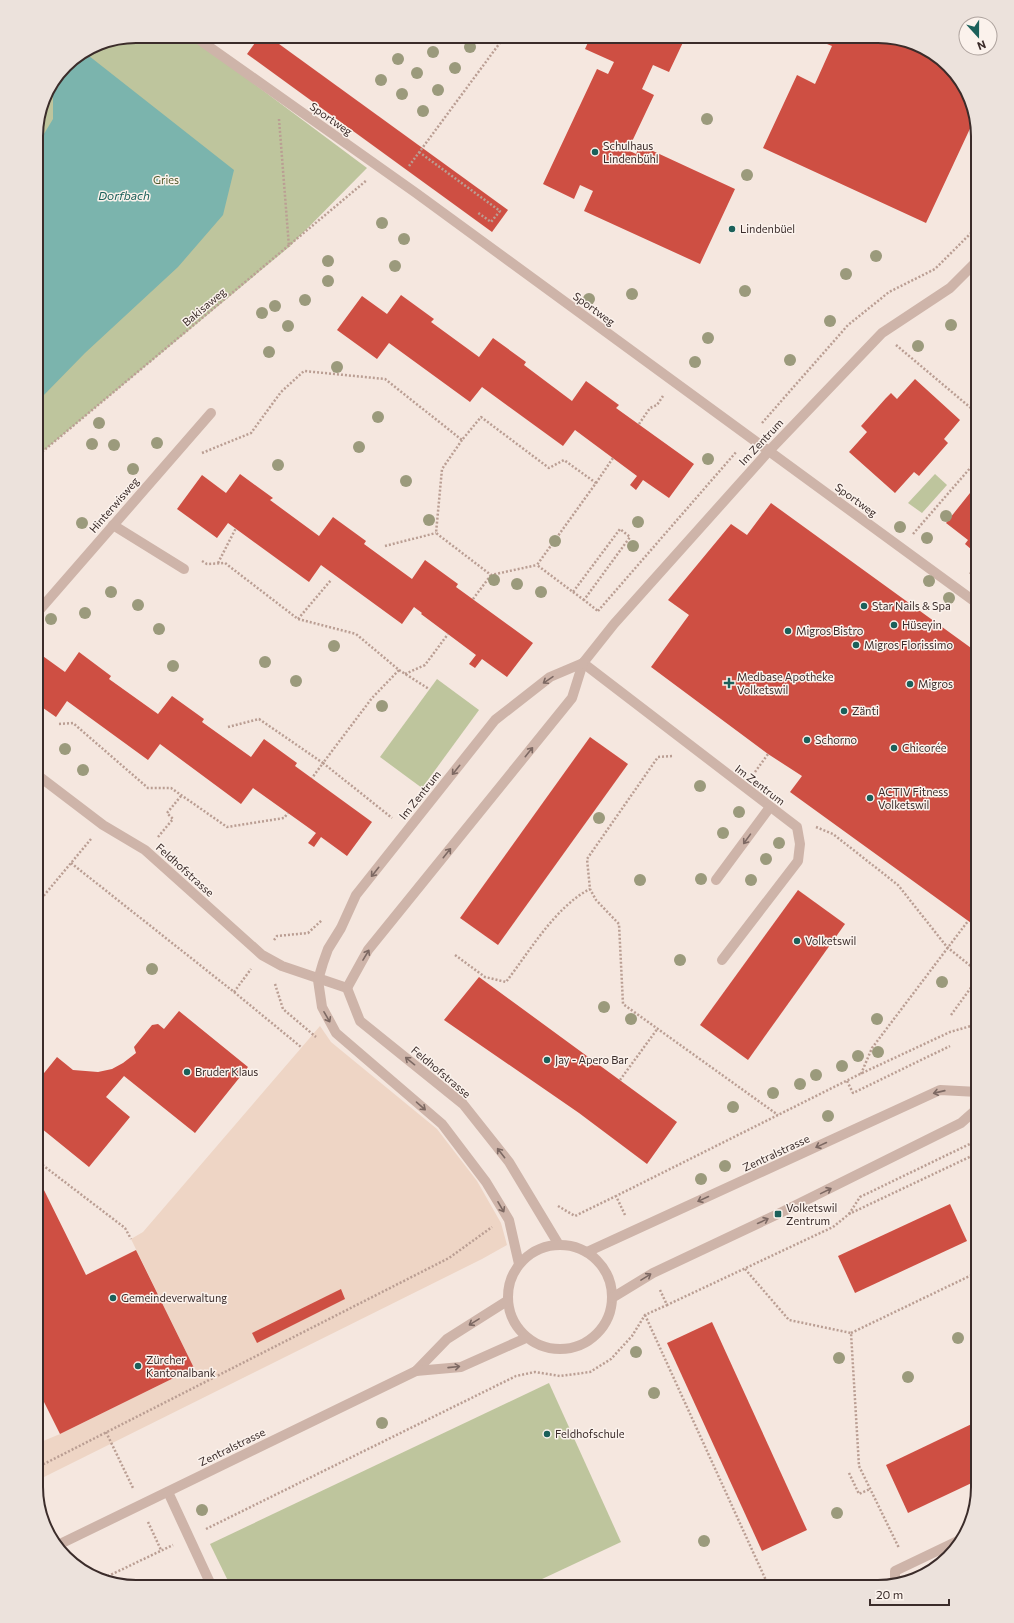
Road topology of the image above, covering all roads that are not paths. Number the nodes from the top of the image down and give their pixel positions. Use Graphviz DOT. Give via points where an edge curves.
graph roads {
  1 [pos="204,43"];
  2 [pos="971,267"];
  3 [pos="211,413"];
  4 [pos="768,452"];
  5 [pos="113,526"];
  6 [pos="184,569"];
  7 [pos="971,599"];
  8 [pos="43,606"];
  9 [pos="583,663"];
  10 [pos="43,779"];
  11 [pos="770,807"];
  12 [pos="716,880"];
  13 [pos="722,960"];
  14 [pos="318,980"];
  15 [pos="347,988"];
  16 [pos="971,1092"];
  17 [pos="971,1114"];
  18 [pos="559,1245"];
  19 [pos="587,1252"];
  20 [pos="519,1264"];
  21 [pos="612,1298"];
  22 [pos="507,1301"];
  23 [pos="526,1338"];
  24 [pos="416,1372"];
  25 [pos="168,1492"];
  26 [pos="62,1543"];
  27 [pos="952,1544"];
  28 [pos="895,1578"];
  29 [pos="209,1580"];
  1 -- 4 [label="street, Sportweg" via="381,168"];
  2 -- 4 [label="street, Im Zentrum" via="950,288 882,333"];
  3 -- 5 [label="street, Hinterwisweg"];
  4 -- 7 [label="street, Sportweg"];
  4 -- 9 [label="street, Im Zentrum" via="614,624"];
  5 -- 6 [label="street"];
  5 -- 8 [label="street, Hinterwisweg"];
  9 -- 11 [label="street, Im Zentrum"];
  9 -- 14 [label="street, Im Zentrum, one-way" via="550,677 495,720 356,895 328,949"];
  15 -- 9 [label="street, Im Zentrum, one-way" via="368,950 572,698"];
  10 -- 14 [label="street, Feldhofstrasse" via="103,825 147,852 262,955"];
  11 -- 12 [label="street, one-way"];
  11 -- 13 [label="street, Im Zentrum" via="797,827 800,844 798,861"];
  14 -- 15 [label="street, Feldhofstrasse"];
  14 -- 20 [label="street, one-way" via="322,1007 336,1034 442,1124 486,1182 509,1220"];
  18 -- 15 [label="street, Feldhofstrasse, one-way" via="508,1162 463,1104 360,1021"];
  16 -- 19 [label="street, Zentralstrasse, one-way" via="940,1090"];
  21 -- 17 [label="street, one-way" via="653,1273 961,1123"];
  18 -- 19 [label="street"];
  18 -- 20 [label="street" via="530,1254"];
  19 -- 21 [label="street" via="606,1272 611,1284"];
  20 -- 22 [label="street" via="510,1282"];
  21 -- 23 [label="street" via="609,1317 602,1328 582,1345 563,1350 543,1347"];
  22 -- 23 [label="street" via="516,1327"];
  22 -- 24 [label="street, Zentralstrasse, one-way" via="447,1339"];
  24 -- 23 [label="street, Zentralstrasse, one-way" via="461,1367"];
  24 -- 25 [label="street, Zentralstrasse"];
  25 -- 26 [label="street, Zentralstrasse"];
  25 -- 29 [label="street"];
  27 -- 28 [label="street" via="895,1571"];
}
